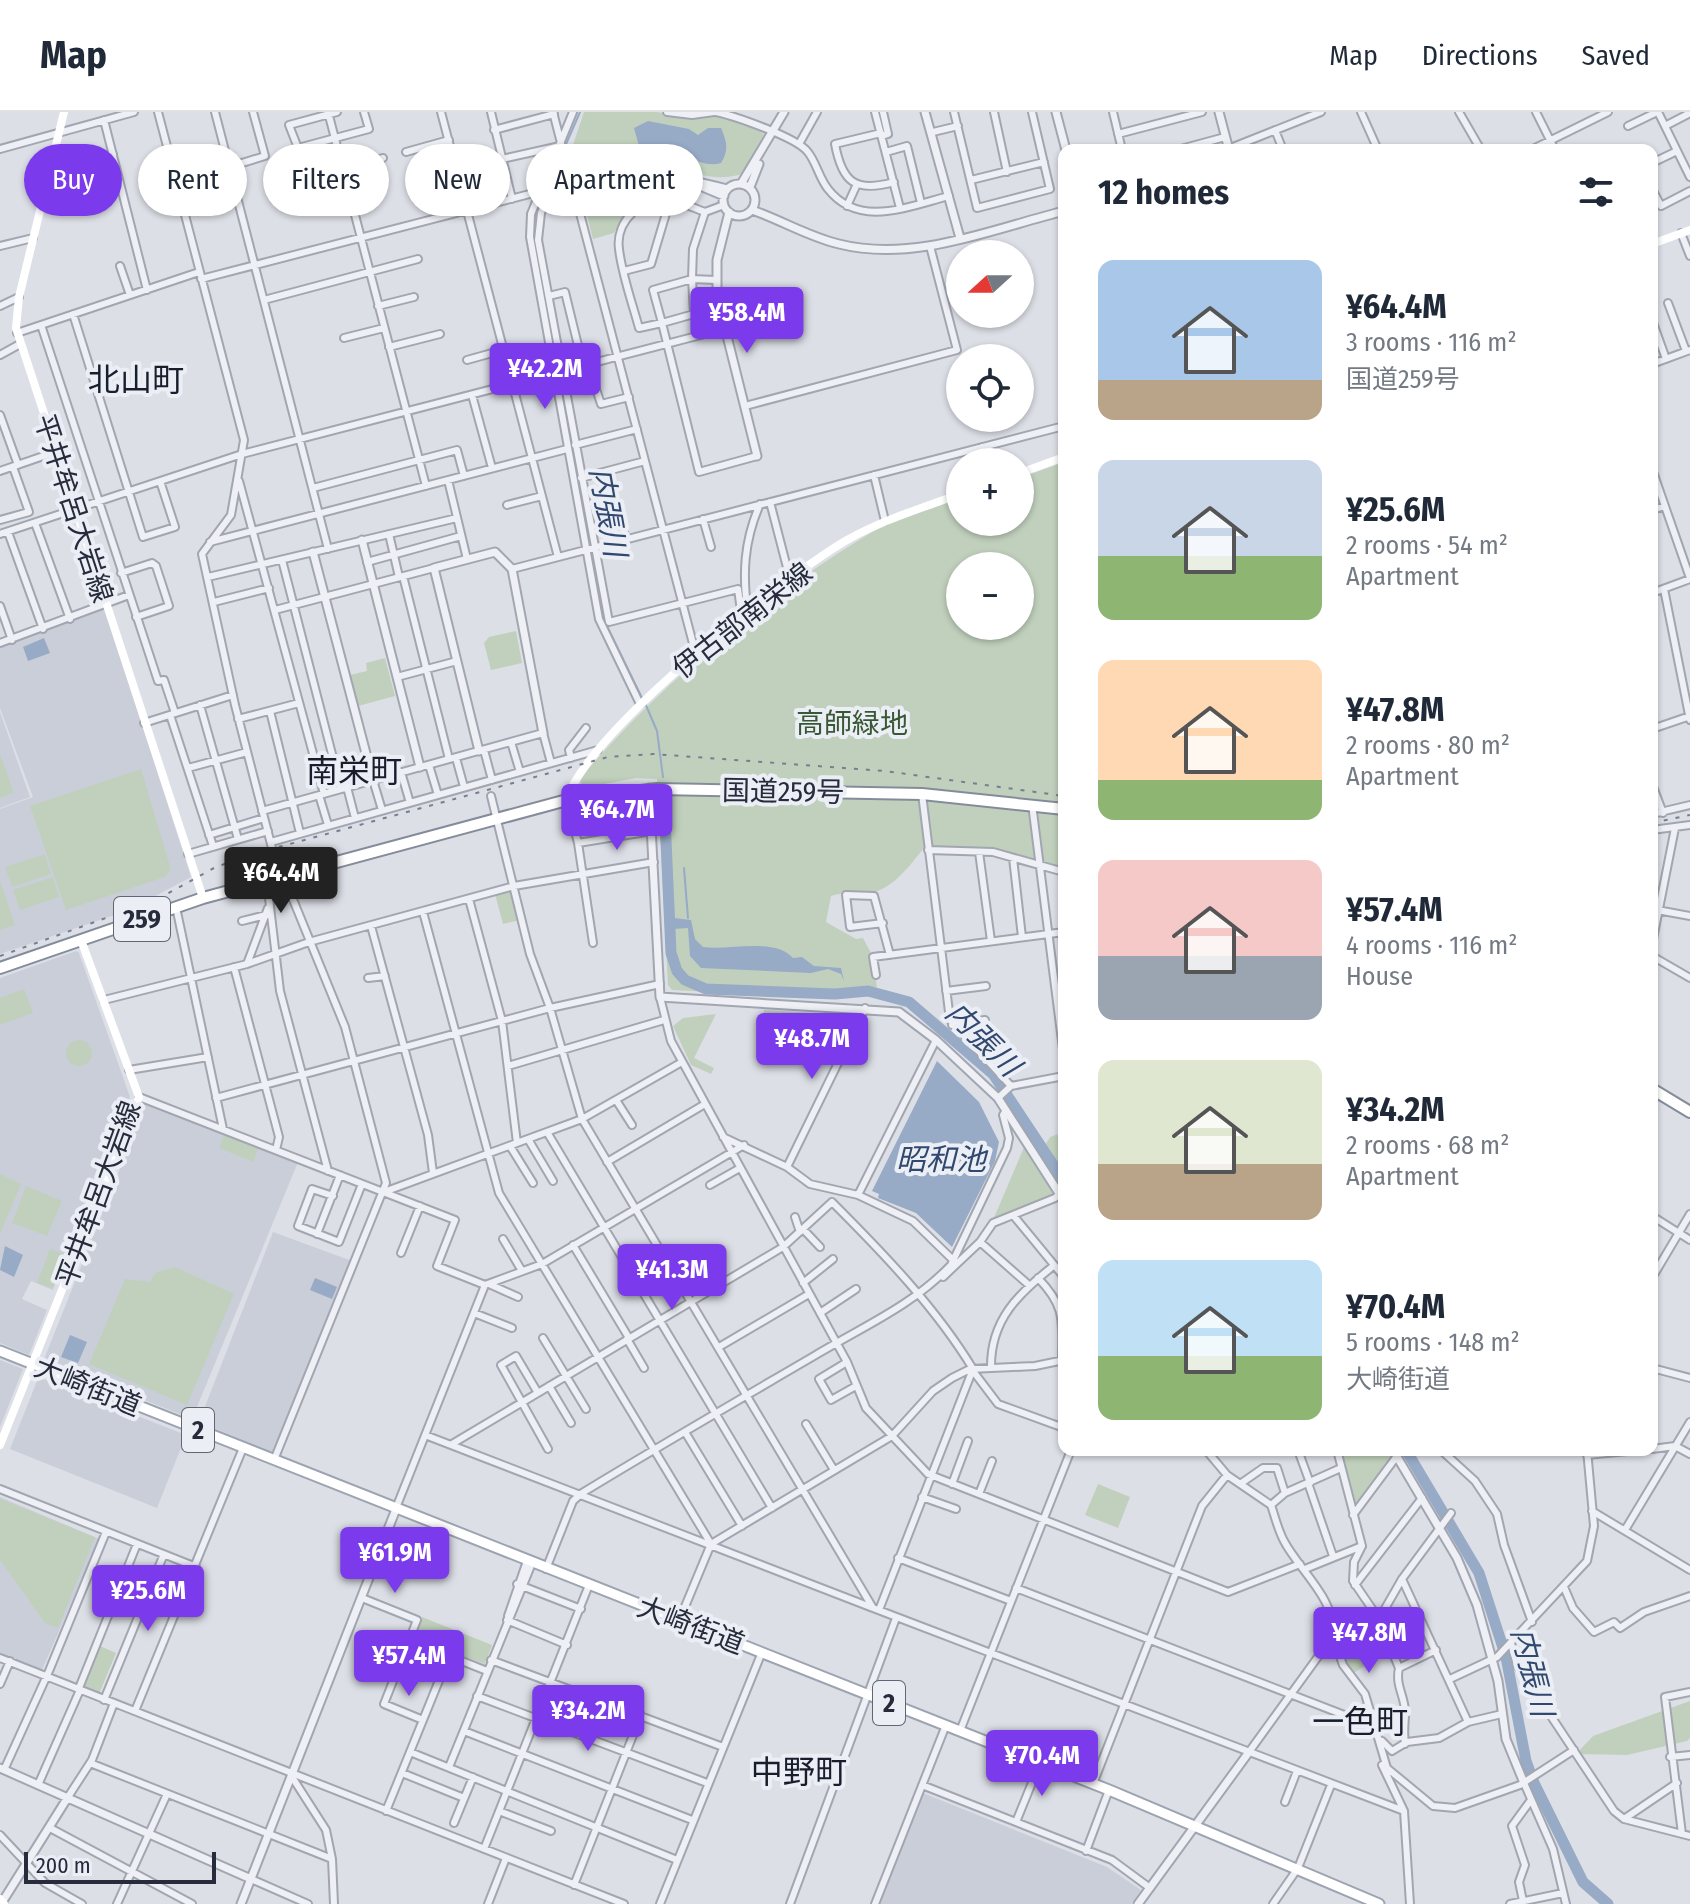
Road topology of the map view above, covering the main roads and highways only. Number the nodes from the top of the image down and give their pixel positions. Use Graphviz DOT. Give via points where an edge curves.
graph roads {
  1 [pos="64,112"];
  2 [pos="1686,232"];
  3 [pos="1658,242"];
  4 [pos="1058,459"];
  5 [pos="1034,468"];
  6 [pos="946,499"];
  7 [pos="567,800"];
  8 [pos="1058,808"];
  9 [pos="203,898"];
  10 [pos="81,940"];
  11 [pos="0,968"];
  12 [pos="1658,1093"];
  13 [pos="1690,1112"];
  14 [pos="0,1351"];
  15 [pos="33,1364"];
  16 [pos="0,1445"];
  17 [pos="1379,1904"];
  1 -- 9 [label="main road, 平井牟呂大岩線" via="19,297 17,333"];
  2 -- 3 [label="main road"];
  4 -- 5 [label="main road"];
  6 -- 7 [label="main road, 伊古部南栄線" via="845,541 745,616 642,702 598,750 570,787"];
  7 -- 8 [label="highway, 国道259号 / 259" via="649,788 922,794"];
  7 -- 9 [label="highway, 国道259号 / 259"];
  9 -- 10 [label="highway, 国道259号 / 259"];
  10 -- 11 [label="highway, 国道259号 / 259"];
  10 -- 15 [label="main road, 平井牟呂大岩線" via="139,1097"];
  12 -- 13 [label="highway"];
  14 -- 15 [label="main road, 大崎街道 / 2"];
  15 -- 16 [label="main road, 平井牟呂大岩線"];
  15 -- 17 [label="main road, 大崎街道 / 2" via="1109,1790"];
}
